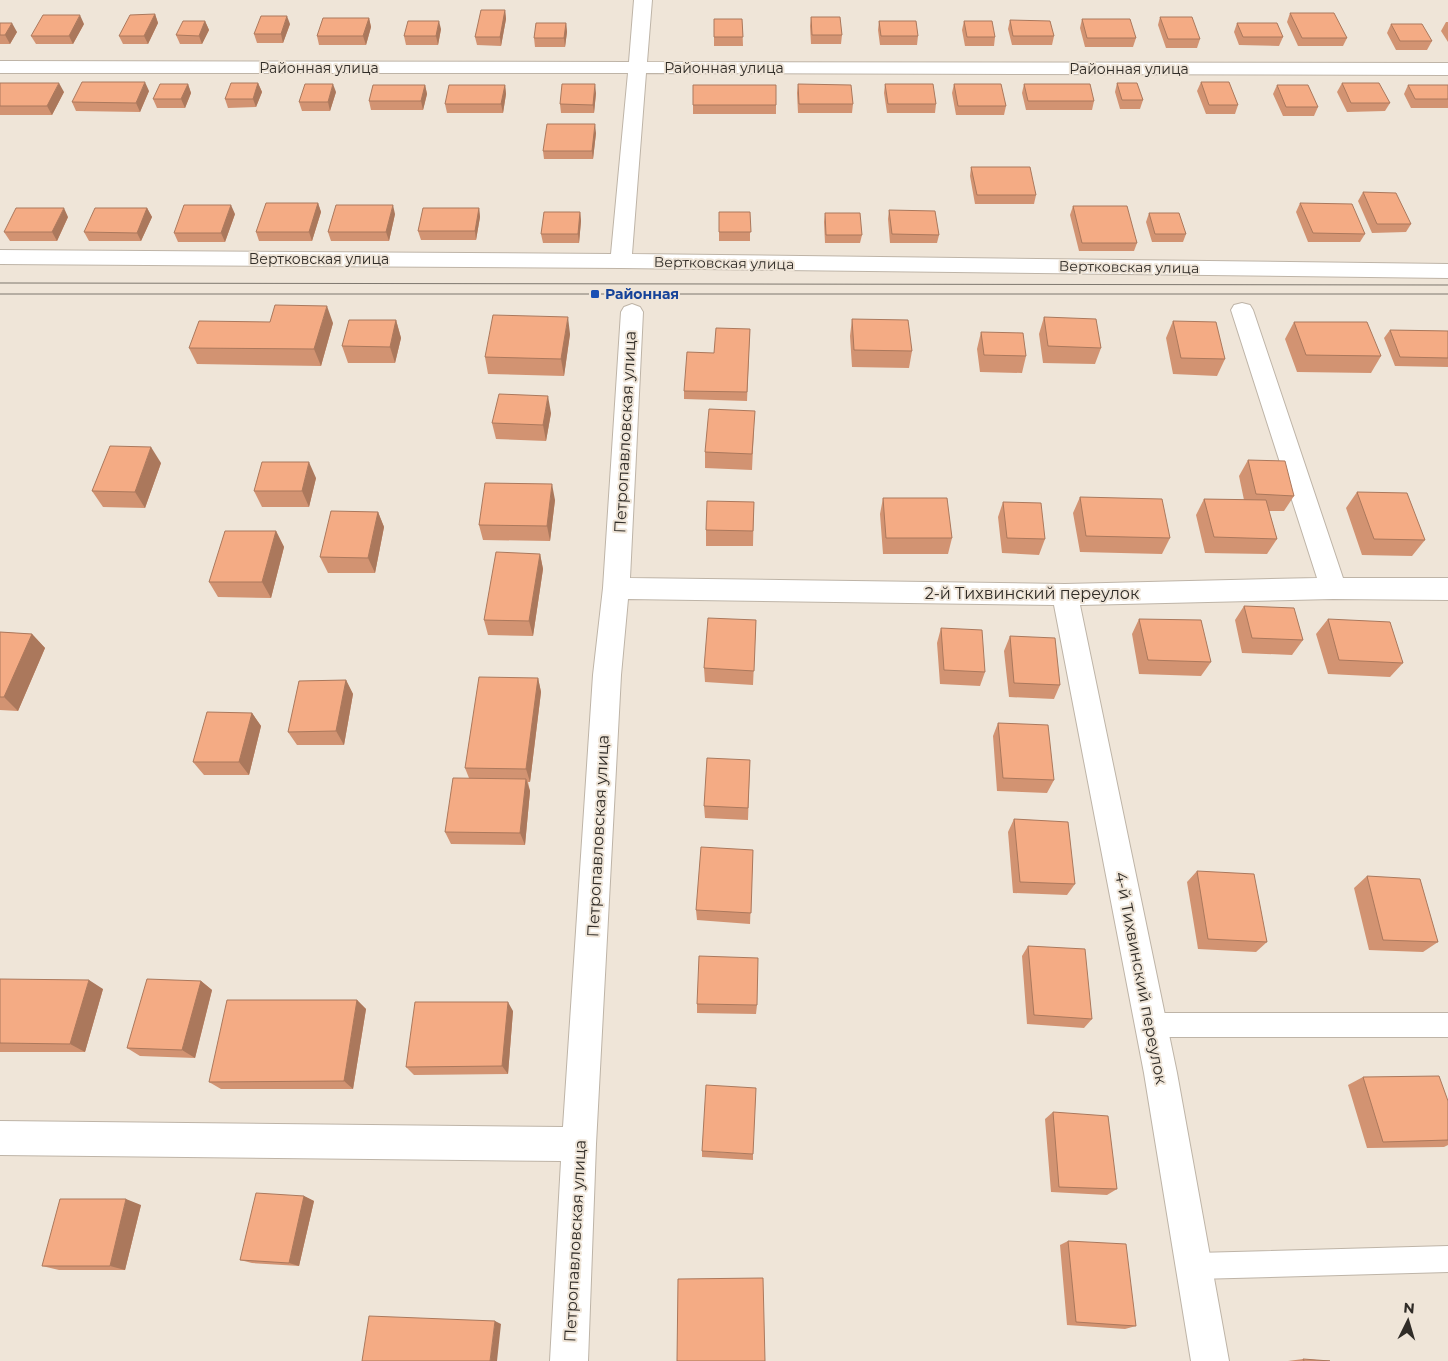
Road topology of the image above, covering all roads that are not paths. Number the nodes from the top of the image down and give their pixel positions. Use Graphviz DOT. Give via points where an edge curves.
graph roads {
  1 [pos="643,0"];
  2 [pos="0,67"];
  3 [pos="638,68"];
  4 [pos="1448,69"];
  5 [pos="0,257"];
  6 [pos="621,261"];
  7 [pos="1448,271"];
  8 [pos="1242,310"];
  9 [pos="632,312"];
  10 [pos="616,588"];
  11 [pos="1334,588"];
  12 [pos="1448,589"];
  13 [pos="1065,596"];
  14 [pos="1151,1025"];
  15 [pos="1448,1025"];
  16 [pos="0,1138"];
  17 [pos="580,1144"];
  18 [pos="1448,1260"];
  19 [pos="1196,1266"];
  20 [pos="569,1361"];
  21 [pos="1210,1361"];
  1 -- 3 [label="street"];
  2 -- 3 [label="street, Районная улица"];
  3 -- 4 [label="street, Районная улица"];
  3 -- 6 [label="street"];
  5 -- 6 [label="street, Вертковская улица"];
  6 -- 7 [label="street, Вертковская улица"];
  8 -- 11 [label="street"];
  9 -- 10 [label="street, Петропавловская улица"];
  10 -- 13 [label="street, 2-й Тихвинский переулок"];
  10 -- 17 [label="street, Петропавловская улица" via="607,675"];
  11 -- 12 [label="street, 2-й Тихвинский переулок"];
  11 -- 13 [label="street, 2-й Тихвинский переулок"];
  13 -- 14 [label="street, 4-й Тихвинский переулок"];
  14 -- 15 [label="lane"];
  14 -- 19 [label="street, 4-й Тихвинский переулок"];
  16 -- 17 [label="street"];
  17 -- 20 [label="street, Петропавловская улица"];
  18 -- 19 [label="lane"];
  19 -- 21 [label="street, 4-й Тихвинский переулок"];
}
